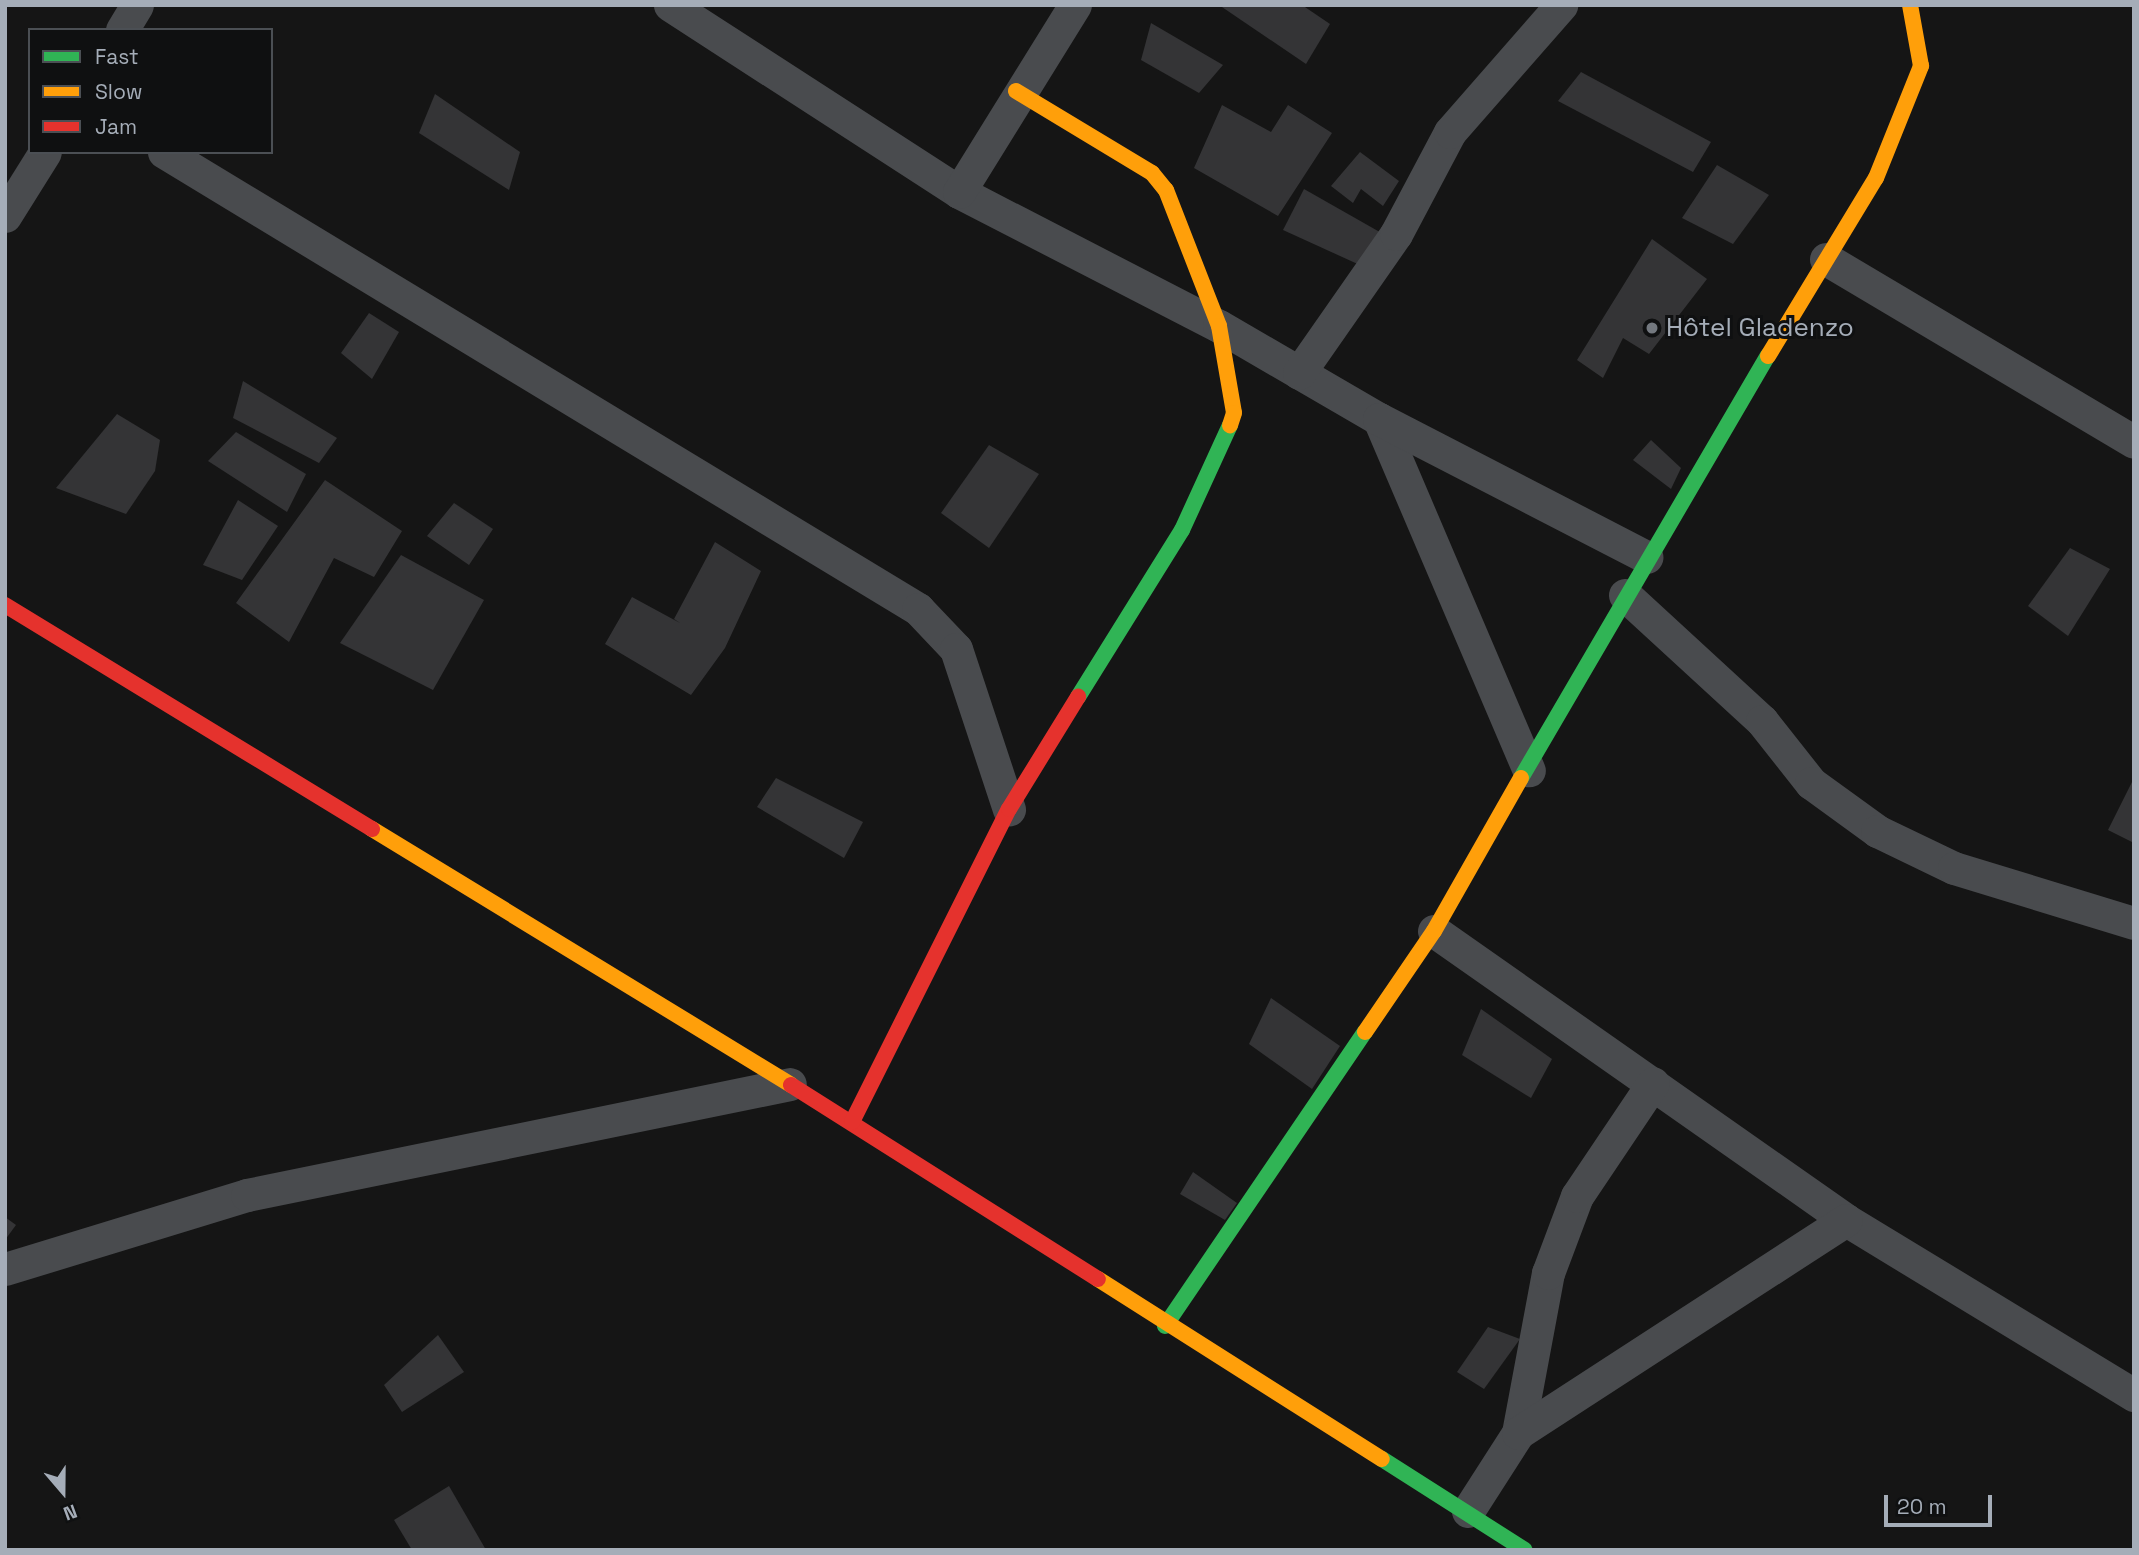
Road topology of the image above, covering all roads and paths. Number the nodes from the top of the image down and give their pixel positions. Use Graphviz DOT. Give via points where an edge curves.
graph roads {
  1 [pos="137,5"];
  2 [pos="670,5"];
  3 [pos="1075,5"];
  4 [pos="1561,5"];
  5 [pos="1910,5"];
  6 [pos="123,28"];
  7 [pos="1016,91"];
  8 [pos="44,154"];
  9 [pos="167,154"];
  10 [pos="959,192"];
  11 [pos="5,216"];
  12 [pos="1826,259"];
  13 [pos="1219,326"];
  14 [pos="1300,373"];
  15 [pos="1379,419"];
  16 [pos="2134,442"];
  17 [pos="1646,557"];
  18 [pos="1625,595"];
  19 [pos="5,605"];
  20 [pos="1529,770"];
  21 [pos="1009,809"];
  22 [pos="2134,923"];
  23 [pos="1434,932"];
  24 [pos="1653,1083"];
  25 [pos="790,1084"];
  26 [pos="852,1122"];
  27 [pos="1846,1220"];
  28 [pos="5,1269"];
  29 [pos="1165,1326"];
  30 [pos="2134,1395"];
  31 [pos="1518,1433"];
  32 [pos="1468,1511"];
  33 [pos="1525,1550"];
  1 -- 6 [label="street"];
  2 -- 10 [label="street"];
  3 -- 7 [label="street"];
  4 -- 14 [label="street" via="1450,132 1396,234"];
  5 -- 12 [label="street" via="1921,66 1908,111"];
  7 -- 10 [label="street"];
  7 -- 13 [label="street" via="1152,173 1175,204"];
  8 -- 11 [label="street"];
  9 -- 21 [label="street" via="918,609 956,649"];
  10 -- 13 [label="street"];
  12 -- 16 [label="street"];
  12 -- 17 [label="street"];
  13 -- 14 [label="street"];
  13 -- 21 [label="street" via="1234,413 1219,461"];
  14 -- 15 [label="street"];
  15 -- 17 [label="street"];
  15 -- 20 [label="street"];
  17 -- 18 [label="street"];
  18 -- 20 [label="street"];
  18 -- 22 [label="street" via="1762,721 1811,783 1877,831 1954,869"];
  19 -- 25 [label="street"];
  20 -- 23 [label="street"];
  21 -- 26 [label="street"];
  23 -- 24 [label="street"];
  23 -- 29 [label="street"];
  24 -- 27 [label="street"];
  24 -- 31 [label="street" via="1572,1209 1541,1300"];
  25 -- 26 [label="street"];
  25 -- 28 [label="street" via="247,1195"];
  26 -- 29 [label="street"];
  27 -- 30 [label="street"];
  27 -- 31 [label="street"];
  29 -- 32 [label="street"];
  31 -- 32 [label="street"];
  32 -- 33 [label="street"];
}
